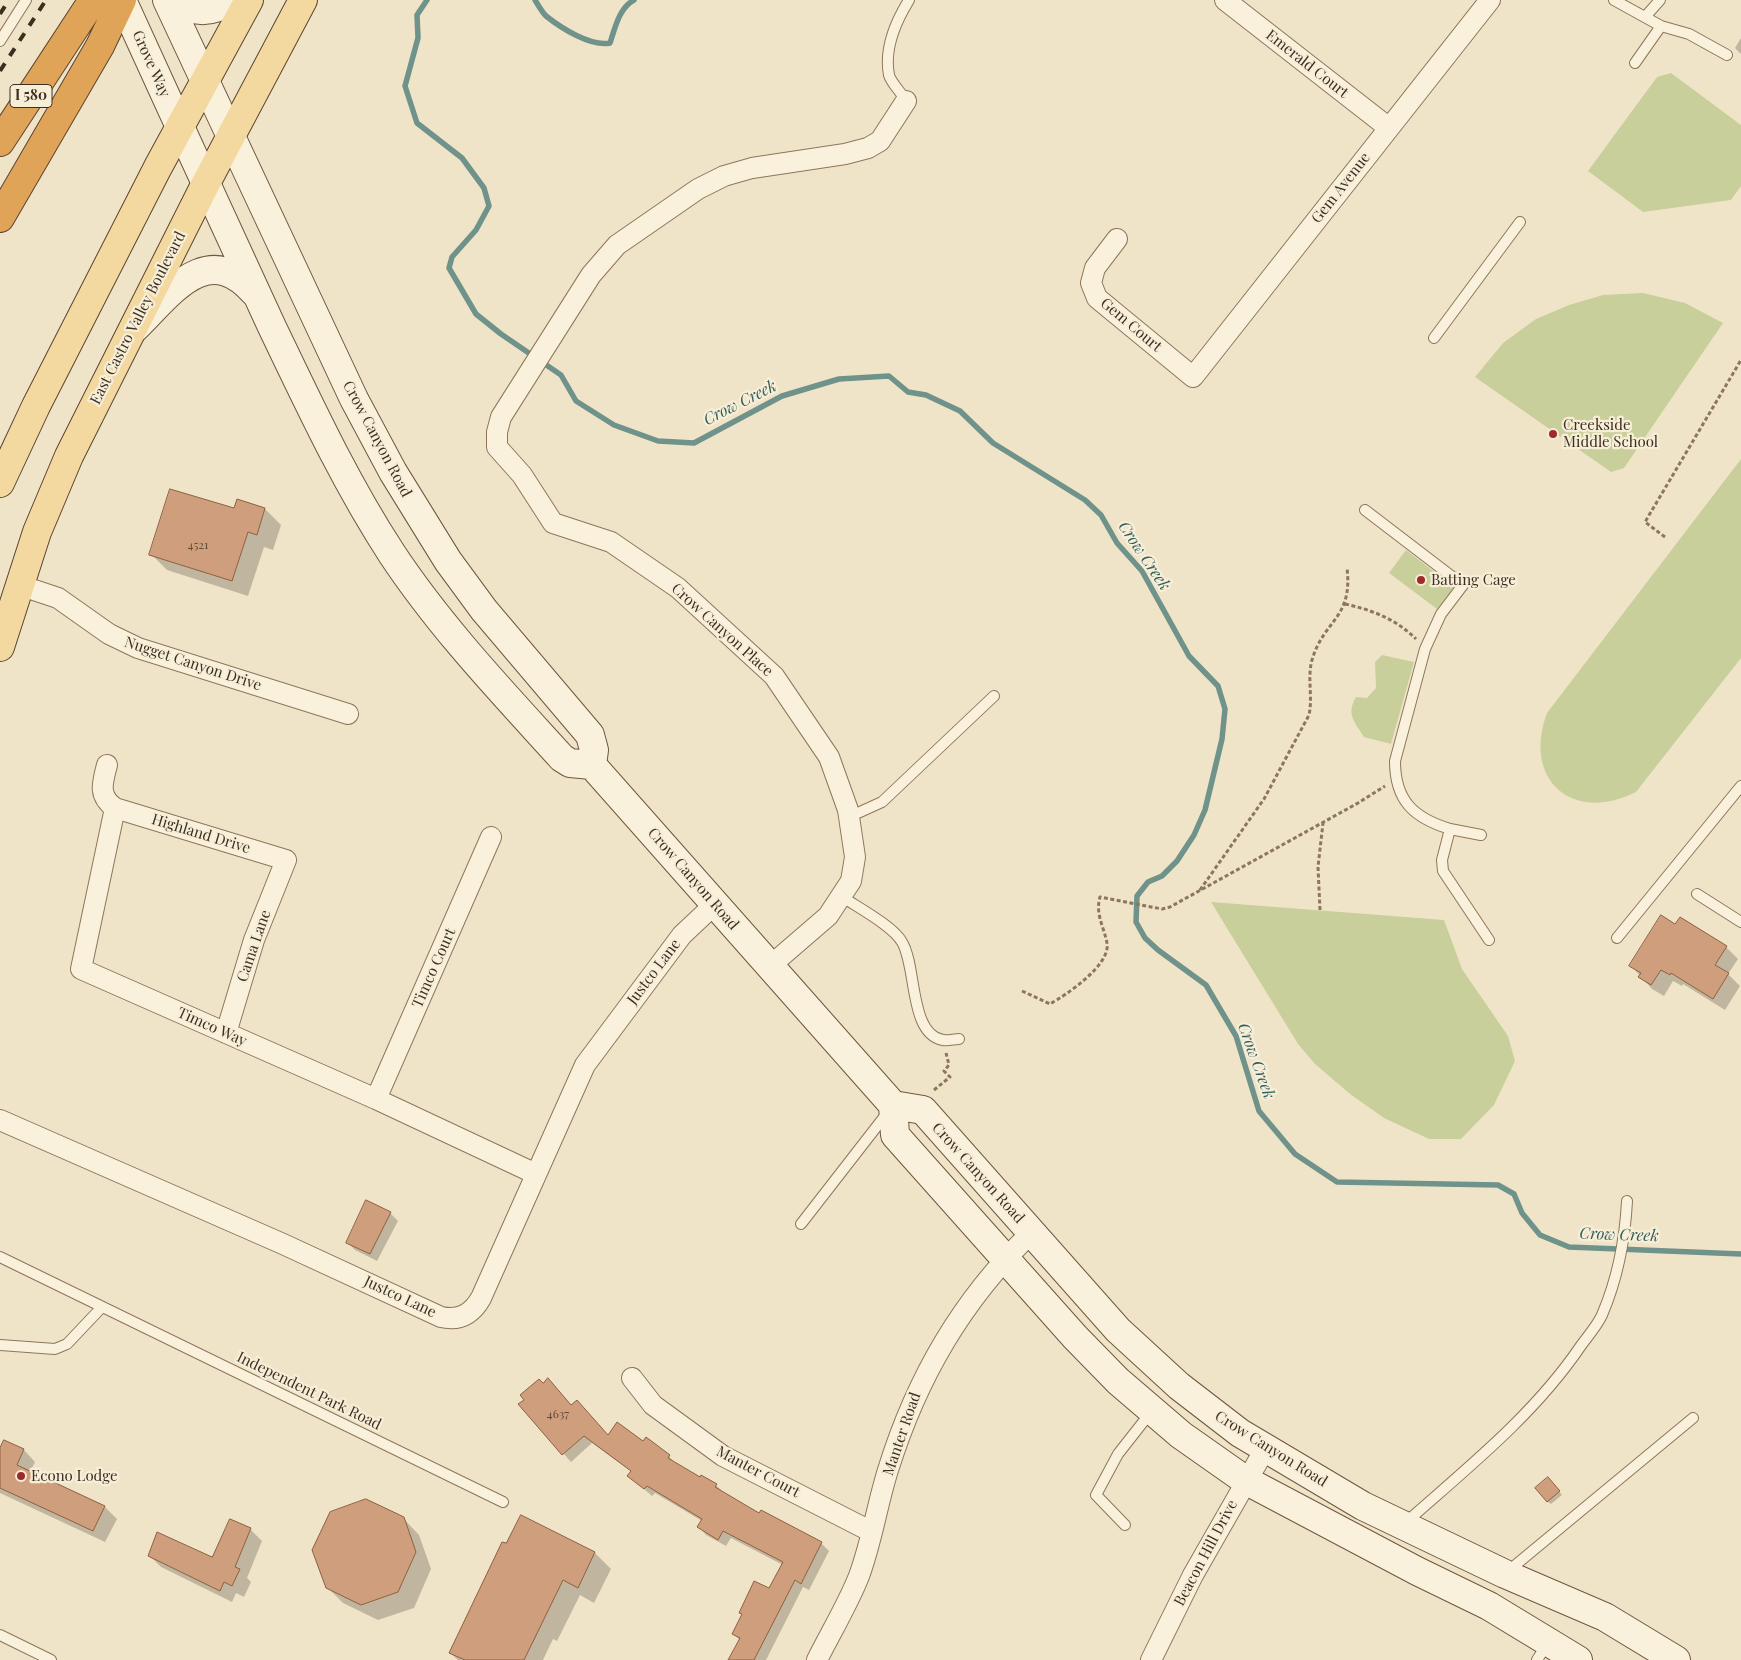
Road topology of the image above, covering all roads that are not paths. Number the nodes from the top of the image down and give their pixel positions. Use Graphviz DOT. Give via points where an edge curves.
graph roads {
  1 [pos="26,0"];
  2 [pos="93,0"];
  3 [pos="122,0"];
  4 [pos="167,0"];
  5 [pos="173,0"];
  6 [pos="229,0"];
  7 [pos="249,0"];
  8 [pos="303,0"];
  9 [pos="909,0"];
  10 [pos="1225,0"];
  11 [pos="1490,0"];
  12 [pos="1614,0"];
  13 [pos="1660,0"];
  14 [pos="1645,17"];
  15 [pos="1661,26"];
  16 [pos="0,41"];
  17 [pos="1727,56"];
  18 [pos="1636,63"];
  19 [pos="205,82"];
  20 [pos="906,100"];
  21 [pos="180,128"];
  22 [pos="1389,128"];
  23 [pos="231,137"];
  24 [pos="0,142"];
  25 [pos="205,185"];
  26 [pos="0,218"];
  27 [pos="1520,222"];
  28 [pos="1118,239"];
  29 [pos="257,295"];
  30 [pos="132,331"];
  31 [pos="1434,338"];
  32 [pos="1193,377"];
  33 [pos="0,483"];
  34 [pos="1365,510"];
  35 [pos="19,584"];
  36 [pos="0,647"];
  37 [pos="994,696"];
  38 [pos="348,714"];
  39 [pos="107,765"];
  40 [pos="592,765"];
  41 [pos="1741,786"];
  42 [pos="116,808"];
  43 [pos="849,817"];
  44 [pos="1450,829"];
  45 [pos="1481,835"];
  46 [pos="491,837"];
  47 [pos="286,860"];
  48 [pos="1697,894"];
  49 [pos="841,896"];
  50 [pos="716,904"];
  51 [pos="1741,922"];
  52 [pos="1617,938"];
  53 [pos="1489,940"];
  54 [pos="770,966"];
  55 [pos="226,1033"];
  56 [pos="959,1039"];
  57 [pos="376,1099"];
  58 [pos="903,1107"];
  59 [pos="0,1120"];
  60 [pos="536,1174"];
  61 [pos="1627,1201"];
  62 [pos="801,1224"];
  63 [pos="1031,1233"];
  64 [pos="0,1257"];
  65 [pos="1004,1259"];
  66 [pos="102,1307"];
  67 [pos="0,1345"];
  68 [pos="632,1378"];
  69 [pos="1152,1411"];
  70 [pos="1693,1418"];
  71 [pos="1265,1449"];
  72 [pos="1245,1480"];
  73 [pos="503,1502"];
  74 [pos="1125,1525"];
  75 [pos="1403,1525"];
  76 [pos="872,1532"];
  77 [pos="1505,1574"];
  78 [pos="0,1635"];
  79 [pos="1543,1650"];
  80 [pos="51,1660"];
  81 [pos="816,1660"];
  82 [pos="1151,1660"];
  83 [pos="1576,1660"];
  84 [pos="1676,1660"];
  1 -- 16 [label="lane"];
  2 -- 24 [label="highway, I 580"];
  3 -- 21 [label="main road, Grove Way"];
  3 -- 26 [label="highway" via="100,46"];
  4 -- 19 [label="main road"];
  5 -- 6 [label="main road" via="201,11"];
  7 -- 19 [label="main road"];
  8 -- 23 [label="main road, East Castro Valley Boulevard"];
  9 -- 20 [label="lane" via="899,15 890,42 889,76"];
  10 -- 22 [label="street, Emerald Court"];
  11 -- 22 [label="street, Gem Avenue"];
  12 -- 14 [label="lane"];
  13 -- 14 [label="lane"];
  14 -- 15 [label="lane"];
  15 -- 17 [label="lane" via="1689,34"];
  15 -- 18 [label="lane"];
  19 -- 21 [label="main road"];
  19 -- 23 [label="main road, Crow Canyon Road"];
  20 -- 43 [label="street, Crow Canyon Place" via="880,141 868,148 738,171 698,189 608,253 508,405 497,432 497,447 522,475 552,523 611,542 678,588 774,676 830,757"];
  21 -- 25 [label="main road"];
  21 -- 33 [label="main road"];
  22 -- 32 [label="street, Gem Avenue"];
  23 -- 25 [label="main road, East Castro Valley Boulevard"];
  23 -- 40 [label="main road, Crow Canyon Road" via="354,399 392,472 444,555 484,610 590,735 594,750"];
  25 -- 29 [label="main road"];
  25 -- 30 [label="main road, East Castro Valley Boulevard"];
  27 -- 31 [label="lane"];
  28 -- 32 [label="street, Gem Court" via="1095,268 1091,283 1097,298"];
  29 -- 30 [label="main road" via="233,274 207,270 198,272 179,285"];
  29 -- 40 [label="main road" via="330,449 364,510 406,574 466,649 562,758 570,763"];
  30 -- 35 [label="main road, East Castro Valley Boulevard" via="52,493"];
  34 -- 44 [label="lane" via="1463,585 1441,614 1425,649 1398,745 1395,778 1409,806 1419,817"];
  35 -- 36 [label="main road, East Castro Valley Boulevard"];
  35 -- 38 [label="street, Nugget Canyon Drive" via="58,598 109,634 138,648"];
  37 -- 43 [label="lane" via="882,802"];
  39 -- 42 [label="street" via="102,790 106,800"];
  40 -- 50 [label="main road, Crow Canyon Road"];
  41 -- 52 [label="lane"];
  42 -- 47 [label="street, Highland Drive"];
  42 -- 55 [label="street, Timco Way" via="81,969"];
  43 -- 49 [label="street, Crow Canyon Place" via="855,857 851,881"];
  44 -- 45 [label="lane"];
  44 -- 53 [label="lane" via="1442,860 1443,870"];
  46 -- 57 [label="street, Timco Court"];
  47 -- 55 [label="street, Cama Lane" via="254,940"];
  48 -- 51 [label="lane"];
  49 -- 54 [label="street, Crow Canyon Place" via="828,916"];
  49 -- 56 [label="lane" via="902,940 908,953 921,1022 930,1033 943,1040"];
  50 -- 54 [label="main road, Crow Canyon Road"];
  50 -- 60 [label="street, Justco Lane" via="682,935 598,1046 580,1076"];
  54 -- 58 [label="main road, Crow Canyon Road"];
  55 -- 57 [label="street, Timco Way"];
  57 -- 60 [label="street, Timco Way"];
  58 -- 62 [label="lane"];
  58 -- 63 [label="main road, Crow Canyon Road" via="923,1110"];
  58 -- 65 [label="main road" via="895,1135"];
  59 -- 60 [label="street, Justco Lane" via="449,1318 463,1316 478,1304"];
  61 -- 75 [label="lane" via="1616,1273 1601,1317 1562,1373 1508,1432"];
  63 -- 65 [label="street, Manter Road"];
  63 -- 71 [label="main road, Crow Canyon Road" via="1104,1315 1148,1358 1210,1411"];
  64 -- 66 [label="lane, Independent Park Road"];
  65 -- 69 [label="main road" via="1089,1352"];
  65 -- 76 [label="street, Manter Road" via="967,1304 918,1387 888,1470"];
  66 -- 67 [label="lane" via="73,1338 55,1349"];
  66 -- 73 [label="lane, Independent Park Road"];
  68 -- 76 [label="street, Manter Court" via="653,1405 723,1456"];
  69 -- 72 [label="main road"];
  69 -- 74 [label="lane" via="1118,1454 1096,1495"];
  70 -- 77 [label="lane"];
  71 -- 72 [label="street, Beacon Hill Drive"];
  71 -- 75 [label="main road, Crow Canyon Road" via="1363,1506"];
  72 -- 79 [label="main road" via="1489,1606"];
  72 -- 82 [label="street, Beacon Hill Drive"];
  75 -- 77 [label="main road, Crow Canyon Road"];
  76 -- 81 [label="street, Manter Road" via="859,1576"];
  77 -- 84 [label="main road, Crow Canyon Road" via="1605,1617"];
  78 -- 80 [label="lane"];
  79 -- 83 [label="main road"];
}
